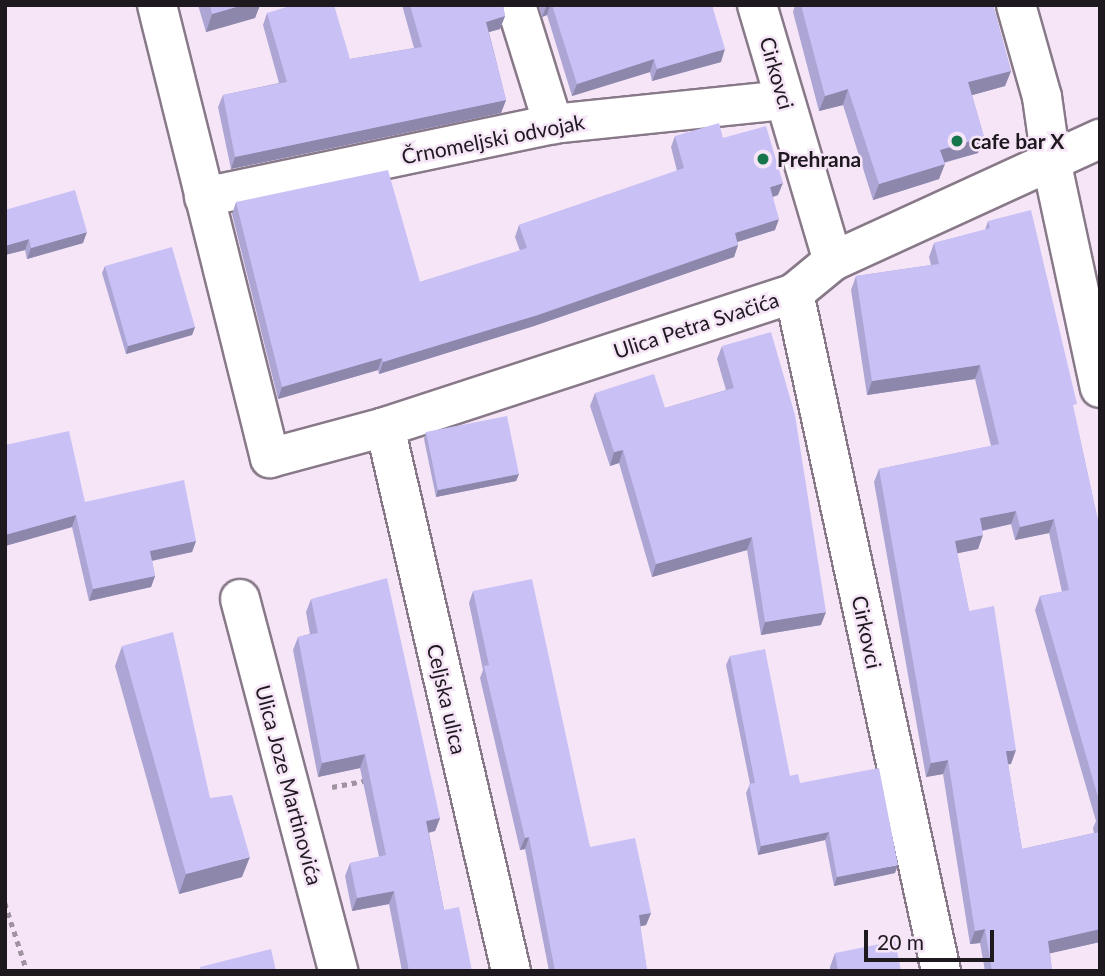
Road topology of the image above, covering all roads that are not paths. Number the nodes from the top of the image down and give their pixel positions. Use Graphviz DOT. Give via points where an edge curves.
graph roads {
  1 [pos="157,5"];
  2 [pos="516,5"];
  3 [pos="757,5"];
  4 [pos="1016,5"];
  5 [pos="785,100"];
  6 [pos="553,124"];
  7 [pos="1100,139"];
  8 [pos="1051,160"];
  9 [pos="204,197"];
  10 [pos="833,261"];
  11 [pos="794,293"];
  12 [pos="1100,388"];
  13 [pos="385,427"];
  14 [pos="240,599"];
  15 [pos="338,971"];
  16 [pos="510,971"];
  17 [pos="941,971"];
  1 -- 9 [label="street"];
  2 -- 6 [label="street"];
  3 -- 5 [label="street, Cirkovci"];
  4 -- 8 [label="street" via="1042,97"];
  5 -- 6 [label="street, Črnomeljski odvojak"];
  5 -- 10 [label="street, Cirkovci"];
  6 -- 9 [label="street, Črnomeljski odvojak"];
  7 -- 8 [label="street, Ulica Petra Svačića"];
  8 -- 10 [label="street, Ulica Petra Svačića"];
  8 -- 12 [label="street"];
  9 -- 13 [label="street, Ulica Petra Svačića" via="270,458"];
  10 -- 11 [label="street, Ulica Petra Svačića"];
  11 -- 13 [label="street, Ulica Petra Svačića"];
  11 -- 17 [label="street, Cirkovci"];
  13 -- 16 [label="street, Celjska ulica"];
  14 -- 15 [label="street, Ulica Joze Martinovića"];
}
